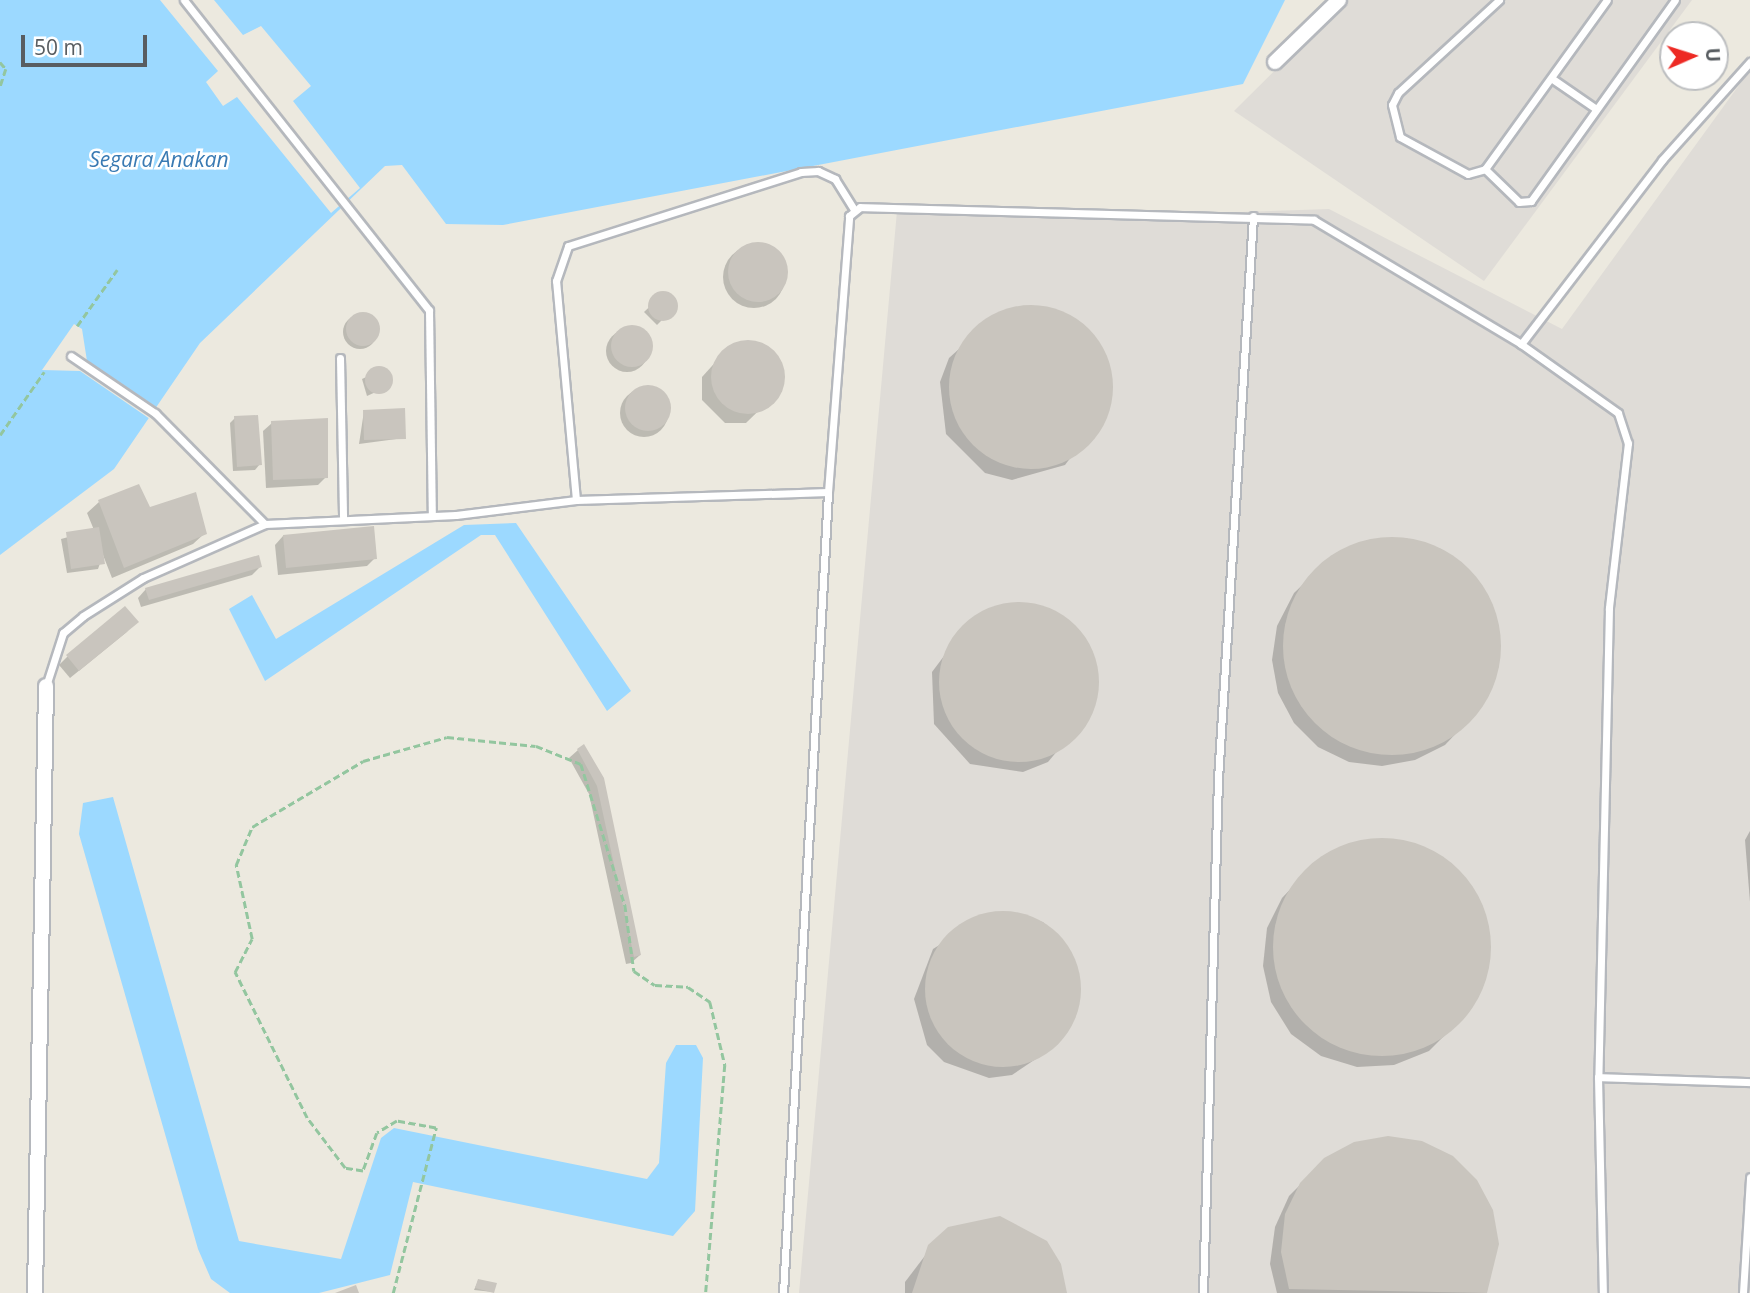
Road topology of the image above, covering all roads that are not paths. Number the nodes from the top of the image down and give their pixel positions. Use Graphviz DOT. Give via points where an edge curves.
graph roads {
  1 [pos="184,0"];
  2 [pos="1339,0"];
  3 [pos="1499,0"];
  4 [pos="1606,0"];
  5 [pos="1675,0"];
  6 [pos="1275,62"];
  7 [pos="1750,62"];
  8 [pos="1554,80"];
  9 [pos="1596,109"];
  10 [pos="1485,169"];
  11 [pos="854,209"];
  12 [pos="1253,216"];
  13 [pos="1521,344"];
  14 [pos="71,356"];
  15 [pos="340,358"];
  16 [pos="828,492"];
  17 [pos="576,500"];
  18 [pos="432,515"];
  19 [pos="343,517"];
  20 [pos="265,524"];
  21 [pos="46,686"];
  22 [pos="1598,1077"];
  23 [pos="1750,1083"];
  24 [pos="1750,1177"];
  25 [pos="35,1293"];
  26 [pos="783,1293"];
  27 [pos="1203,1293"];
  28 [pos="1603,1293"];
  29 [pos="1743,1293"];
  1 -- 18 [label="lane" via="429,310"];
  2 -- 6 [label="street"];
  3 -- 10 [label="lane" via="1398,93 1392,105 1400,137 1452,170"];
  4 -- 8 [label="lane"];
  5 -- 9 [label="lane"];
  7 -- 13 [label="lane" via="1662,160"];
  8 -- 9 [label="lane"];
  8 -- 10 [label="lane"];
  9 -- 10 [label="lane" via="1531,201 1519,202"];
  11 -- 12 [label="lane"];
  11 -- 16 [label="lane"];
  11 -- 17 [label="lane" via="835,180 818,171 801,172 568,246 556,281"];
  12 -- 13 [label="lane" via="1314,220"];
  12 -- 27 [label="lane" via="1218,779"];
  13 -- 22 [label="lane" via="1618,413 1628,443 1609,608"];
  14 -- 20 [label="lane" via="155,413"];
  15 -- 19 [label="lane"];
  16 -- 17 [label="lane"];
  16 -- 26 [label="lane"];
  17 -- 18 [label="lane"];
  18 -- 19 [label="lane"];
  19 -- 20 [label="lane"];
  20 -- 21 [label="lane" via="143,578 83,616 62,633"];
  21 -- 25 [label="street"];
  22 -- 23 [label="lane"];
  22 -- 28 [label="lane"];
  24 -- 29 [label="lane"];
}
